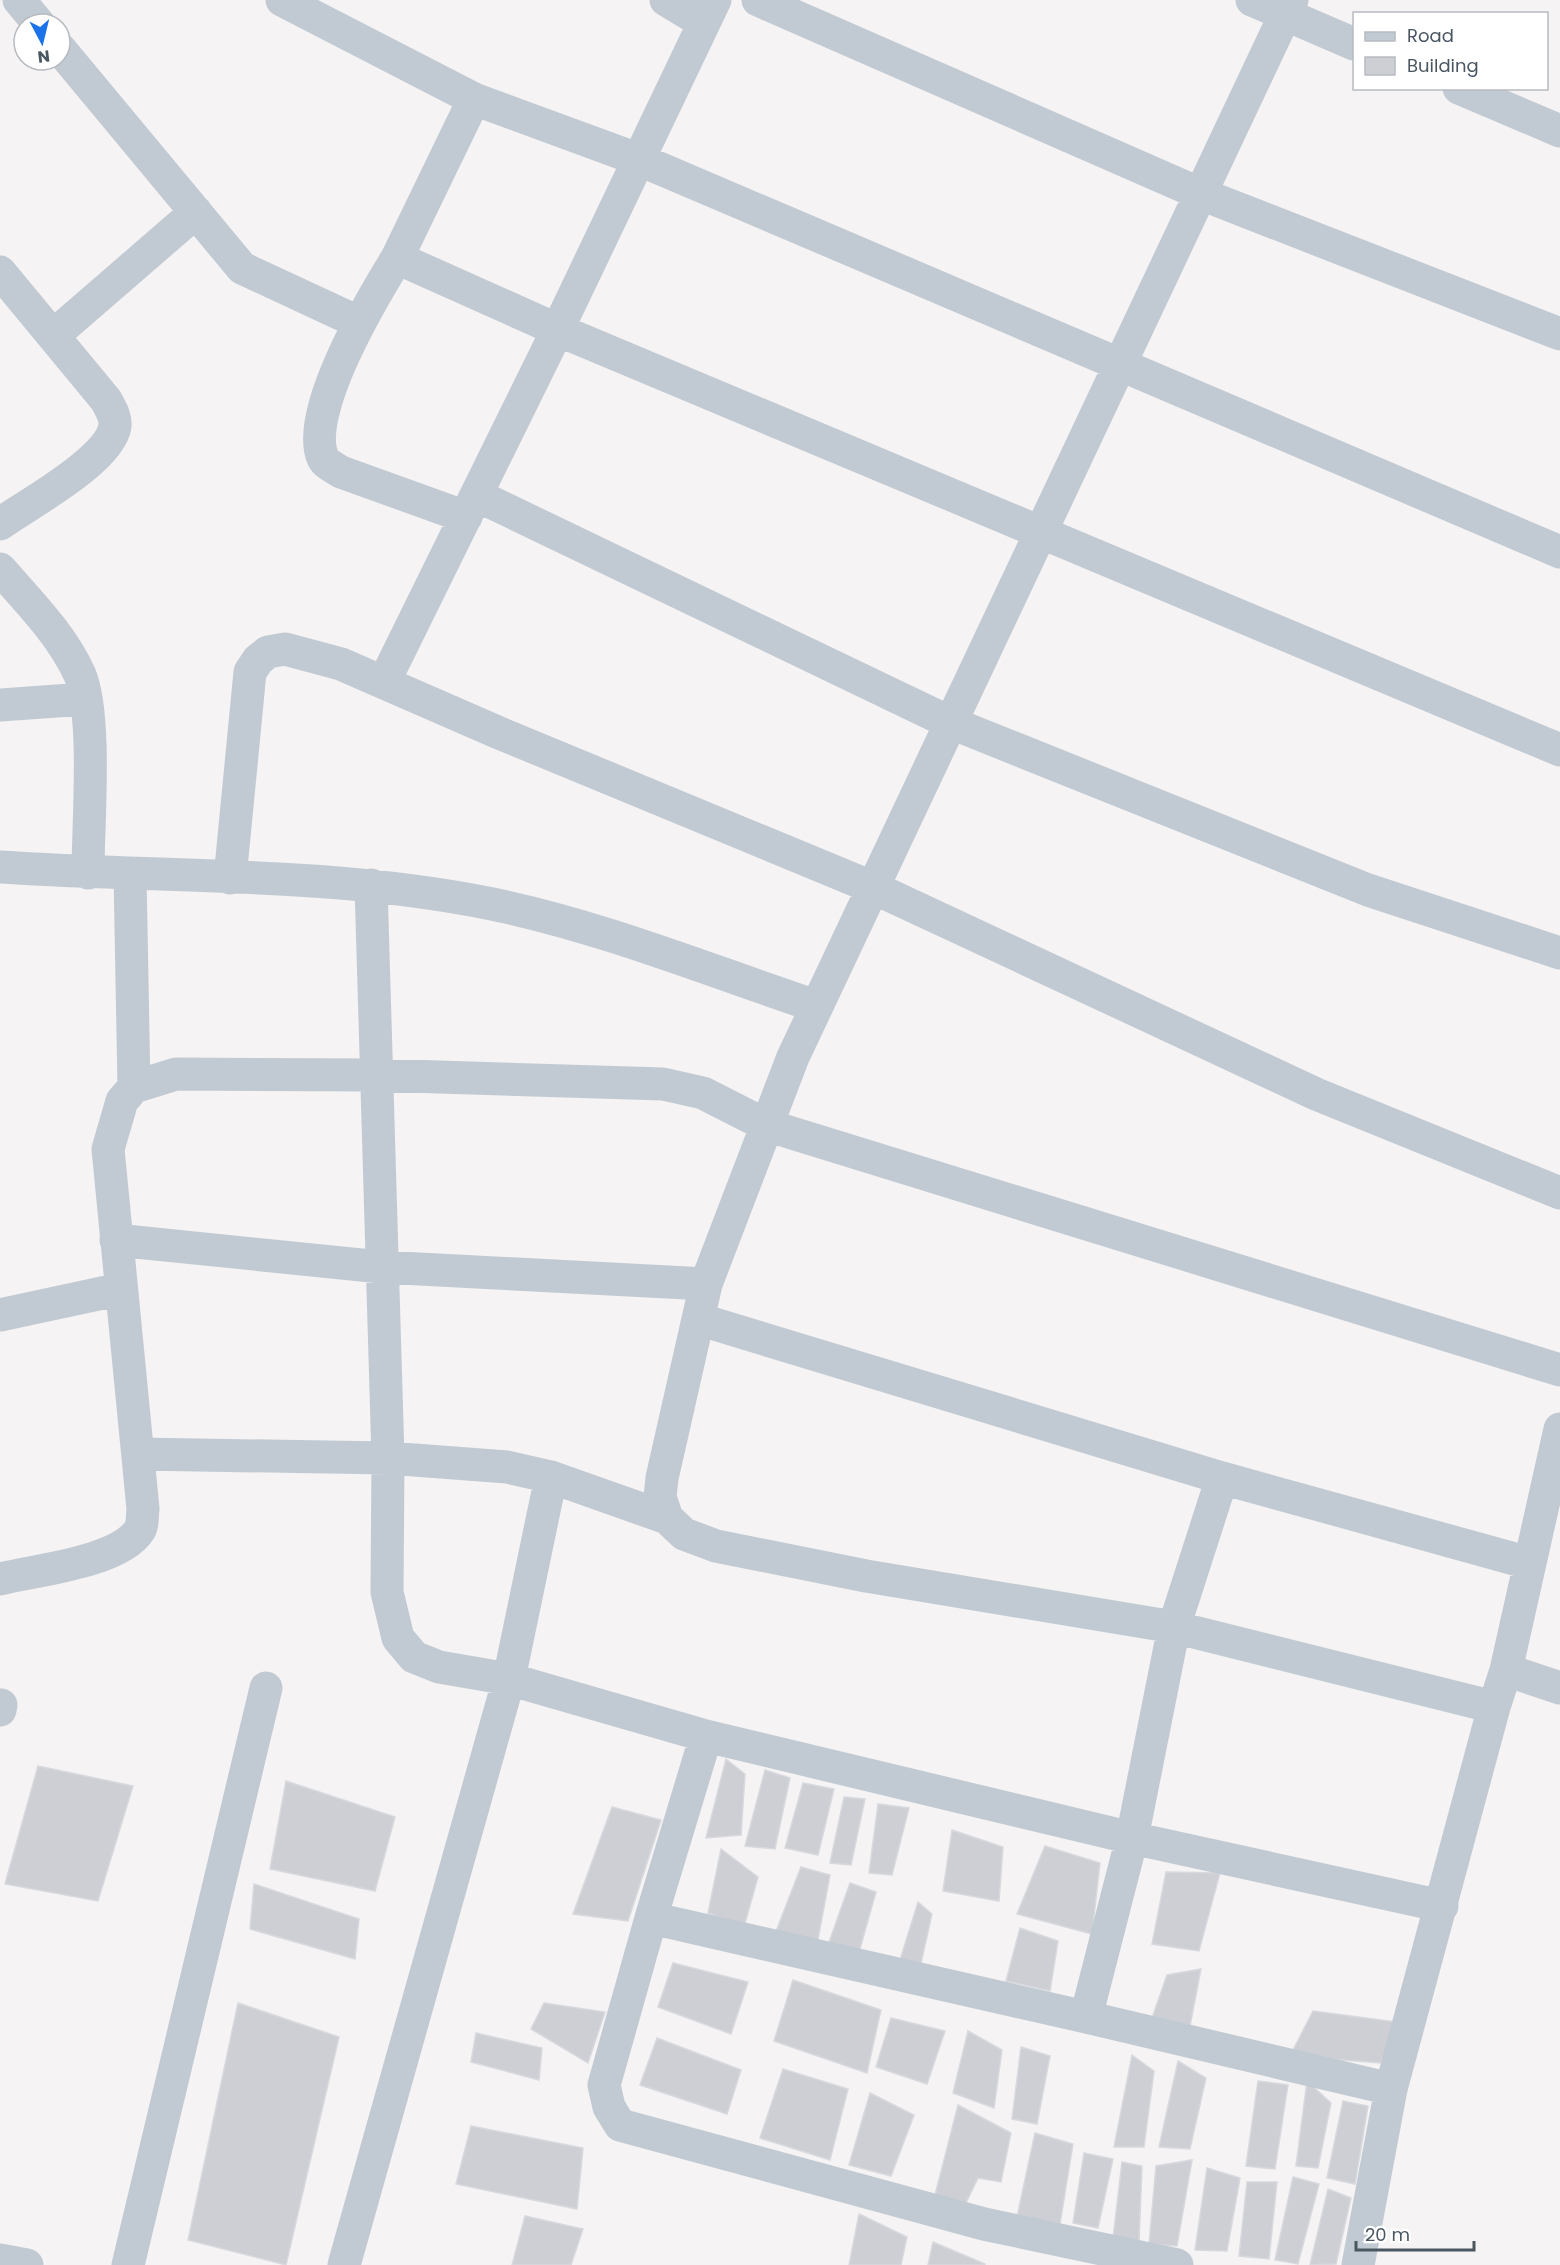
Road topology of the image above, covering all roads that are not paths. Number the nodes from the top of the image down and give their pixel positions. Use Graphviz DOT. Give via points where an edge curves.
graph roads {
  1 [pos="19,0"];
  2 [pos="282,0"];
  3 [pos="666,0"];
  4 [pos="758,0"];
  5 [pos="1252,0"];
  6 [pos="1289,7"];
  7 [pos="29,12"];
  8 [pos="710,12"];
  9 [pos="1353,43"];
  10 [pos="72,63"];
  11 [pos="1464,90"];
  12 [pos="474,99"];
  13 [pos="1560,131"];
  14 [pos="640,160"];
  15 [pos="1201,194"];
  16 [pos="196,212"];
  17 [pos="397,258"];
  18 [pos="0,272"];
  19 [pos="358,322"];
  20 [pos="558,330"];
  21 [pos="1560,334"];
  22 [pos="54,335"];
  23 [pos="1120,365"];
  24 [pos="471,506"];
  25 [pos="0,524"];
  26 [pos="1040,532"];
  27 [pos="1560,552"];
  28 [pos="0,569"];
  29 [pos="384,682"];
  30 [pos="86,699"];
  31 [pos="0,705"];
  32 [pos="949,722"];
  33 [pos="1560,750"];
  34 [pos="0,867"];
  35 [pos="88,873"];
  36 [pos="130,874"];
  37 [pos="230,878"];
  38 [pos="371,885"];
  39 [pos="874,888"];
  40 [pos="1560,953"];
  41 [pos="816,1006"];
  42 [pos="376,1075"];
  43 [pos="134,1087"];
  44 [pos="766,1125"];
  45 [pos="1560,1193"];
  46 [pos="116,1240"];
  47 [pos="381,1267"];
  48 [pos="706,1284"];
  49 [pos="121,1289"];
  50 [pos="0,1315"];
  51 [pos="698,1319"];
  52 [pos="1560,1370"];
  53 [pos="1560,1429"];
  54 [pos="138,1454"];
  55 [pos="388,1458"];
  56 [pos="551,1477"];
  57 [pos="1222,1478"];
  58 [pos="667,1518"];
  59 [pos="1529,1563"];
  60 [pos="0,1579"];
  61 [pos="1174,1628"];
  62 [pos="1506,1670"];
  63 [pos="509,1679"];
  64 [pos="266,1688"];
  65 [pos="1560,1688"];
  66 [pos="1494,1707"];
  67 [pos="706,1736"];
  68 [pos="1132,1838"];
  69 [pos="1442,1906"];
  70 [pos="651,1918"];
  71 [pos="1086,2018"];
  72 [pos="1391,2089"];
  73 [pos="0,2260"];
  74 [pos="27,2265"];
  75 [pos="128,2265"];
  76 [pos="344,2265"];
  77 [pos="1177,2265"];
  78 [pos="1358,2265"];
  1 -- 7 [label="street"];
  2 -- 12 [label="street"];
  3 -- 8 [label="street"];
  4 -- 15 [label="street"];
  5 -- 6 [label="street"];
  6 -- 9 [label="street"];
  6 -- 15 [label="street"];
  8 -- 14 [label="street"];
  10 -- 16 [label="street"];
  11 -- 13 [label="street"];
  12 -- 14 [label="street"];
  12 -- 17 [label="street"];
  14 -- 20 [label="street"];
  14 -- 23 [label="street"];
  15 -- 21 [label="street"];
  15 -- 23 [label="street"];
  16 -- 19 [label="street" via="242,268"];
  16 -- 22 [label="street"];
  17 -- 19 [label="street"];
  17 -- 20 [label="street"];
  18 -- 22 [label="street"];
  19 -- 24 [label="street" via="327,399 320,430 324,461 341,472"];
  20 -- 24 [label="street"];
  20 -- 26 [label="street"];
  22 -- 25 [label="street" via="106,400 115,426 105,446 88,463"];
  23 -- 26 [label="street"];
  23 -- 27 [label="street"];
  24 -- 29 [label="street"];
  24 -- 32 [label="street"];
  26 -- 32 [label="street"];
  26 -- 33 [label="street"];
  28 -- 30 [label="street" via="58,637 80,677"];
  29 -- 37 [label="street" via="341,664 285,649 268,652 258,660 248,683"];
  29 -- 39 [label="street"];
  30 -- 31 [label="street"];
  30 -- 35 [label="street"];
  32 -- 39 [label="street"];
  32 -- 40 [label="street" via="1368,890"];
  34 -- 35 [label="street"];
  35 -- 36 [label="street"];
  36 -- 37 [label="street"];
  36 -- 43 [label="street"];
  37 -- 38 [label="street"];
  38 -- 41 [label="street" via="491,904 571,923"];
  38 -- 42 [label="street"];
  39 -- 41 [label="street"];
  39 -- 45 [label="street" via="1316,1094"];
  41 -- 44 [label="street"];
  42 -- 43 [label="street" via="176,1074"];
  42 -- 44 [label="street" via="663,1084 703,1093"];
  42 -- 47 [label="street"];
  43 -- 46 [label="street" via="122,1101 108,1149"];
  44 -- 48 [label="street"];
  44 -- 52 [label="street"];
  46 -- 47 [label="street"];
  46 -- 49 [label="street"];
  47 -- 48 [label="street"];
  47 -- 55 [label="street"];
  48 -- 51 [label="street"];
  49 -- 50 [label="street"];
  49 -- 54 [label="street"];
  51 -- 57 [label="street"];
  51 -- 58 [label="street" via="662,1478 660,1497"];
  53 -- 59 [label="street"];
  54 -- 55 [label="street"];
  54 -- 60 [label="street" via="141,1530 128,1543 110,1554"];
  55 -- 56 [label="street" via="507,1467"];
  55 -- 63 [label="street" via="387,1592 398,1638 414,1657 439,1667"];
  56 -- 58 [label="street"];
  56 -- 63 [label="street"];
  57 -- 59 [label="street"];
  57 -- 61 [label="street"];
  58 -- 61 [label="street" via="684,1534 716,1546 866,1576"];
  59 -- 62 [label="street"];
  61 -- 66 [label="street"];
  61 -- 68 [label="street"];
  62 -- 65 [label="street"];
  62 -- 66 [label="street"];
  63 -- 67 [label="street"];
  63 -- 76 [label="street"];
  64 -- 75 [label="street"];
  66 -- 69 [label="street"];
  67 -- 68 [label="street"];
  67 -- 70 [label="street"];
  68 -- 69 [label="street"];
  68 -- 71 [label="street"];
  69 -- 72 [label="street"];
  70 -- 71 [label="street"];
  70 -- 77 [label="street" via="604,2085 609,2106 620,2125 984,2224"];
  71 -- 72 [label="street"];
  72 -- 78 [label="street"];
  73 -- 74 [label="street"];
}
